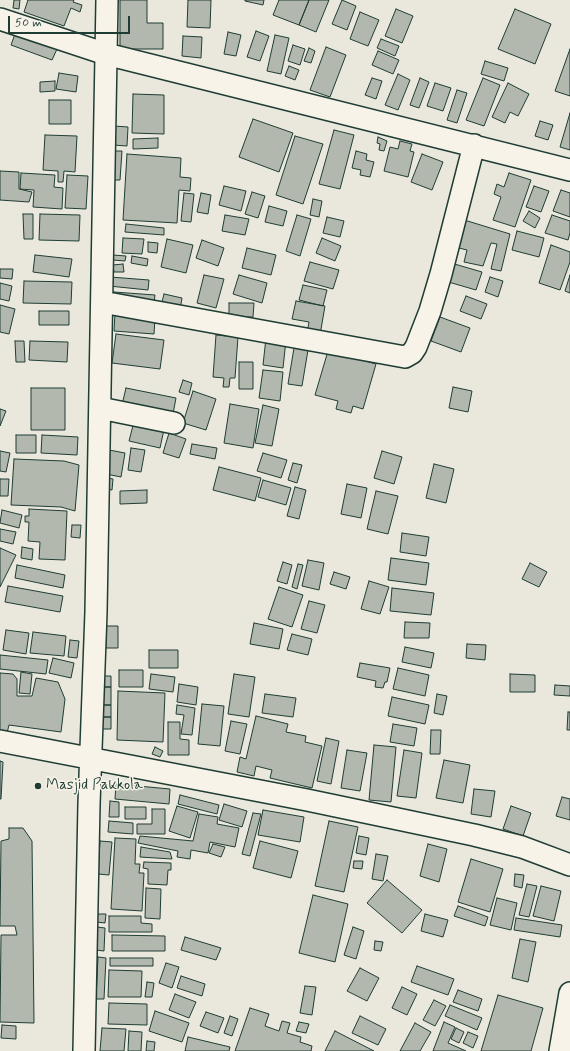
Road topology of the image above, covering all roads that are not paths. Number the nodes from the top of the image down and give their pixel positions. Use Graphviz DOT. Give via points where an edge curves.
graph roads {
  1 [pos="107,0"];
  2 [pos="0,19"];
  3 [pos="106,54"];
  4 [pos="474,145"];
  5 [pos="570,170"];
  6 [pos="102,302"];
  7 [pos="100,408"];
  8 [pos="174,423"];
  9 [pos="0,741"];
  10 [pos="91,758"];
  11 [pos="570,865"];
  12 [pos="570,993"];
  13 [pos="84,1051"];
  14 [pos="560,1051"];
  1 -- 3 [label="street"];
  2 -- 3 [label="street"];
  3 -- 4 [label="street"];
  3 -- 6 [label="street"];
  4 -- 5 [label="street"];
  4 -- 6 [label="street" via="432,304 420,338 409,356 398,357"];
  6 -- 7 [label="street"];
  7 -- 8 [label="street"];
  7 -- 10 [label="street"];
  9 -- 10 [label="street"];
  10 -- 11 [label="street" via="474,835 522,847"];
  10 -- 13 [label="street"];
  12 -- 14 [label="street"];
}
